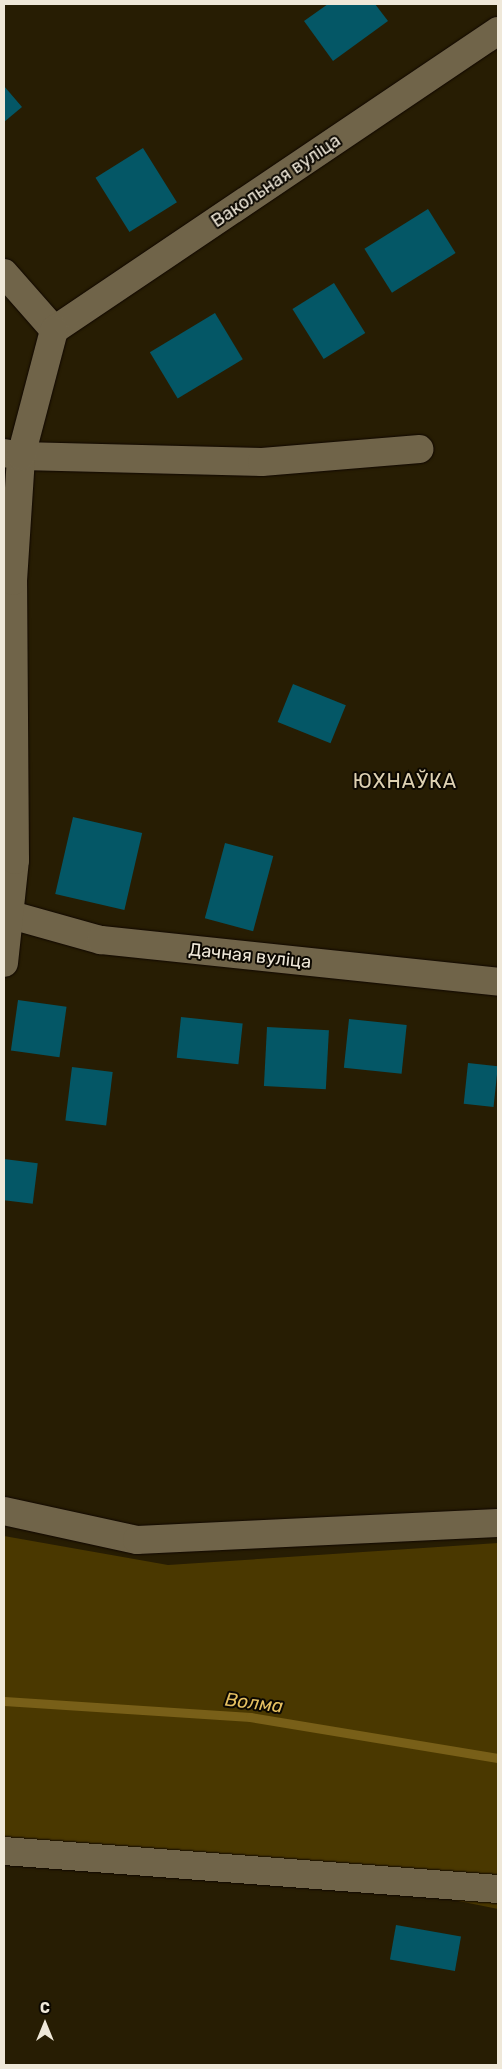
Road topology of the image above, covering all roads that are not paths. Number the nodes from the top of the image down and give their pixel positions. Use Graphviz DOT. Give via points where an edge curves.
graph roads {
  1 [pos="498,32"];
  2 [pos="4,273"];
  3 [pos="54,330"];
  4 [pos="419,449"];
  5 [pos="12,455"];
  6 [pos="6,914"];
  7 [pos="4,963"];
  8 [pos="498,982"];
  9 [pos="4,1512"];
  10 [pos="498,1523"];
  11 [pos="4,1851"];
  12 [pos="498,1889"];
  1 -- 3 [label="street, Вакольная вуліца"];
  2 -- 3 [label="street"];
  3 -- 5 [label="street"];
  4 -- 5 [label="street" via="262,462"];
  5 -- 6 [label="street" via="15,860"];
  6 -- 7 [label="street"];
  6 -- 8 [label="street, Дачная вуліца" via="101,940"];
  9 -- 10 [label="street" via="137,1540"];
  11 -- 12 [label="street"];
}
